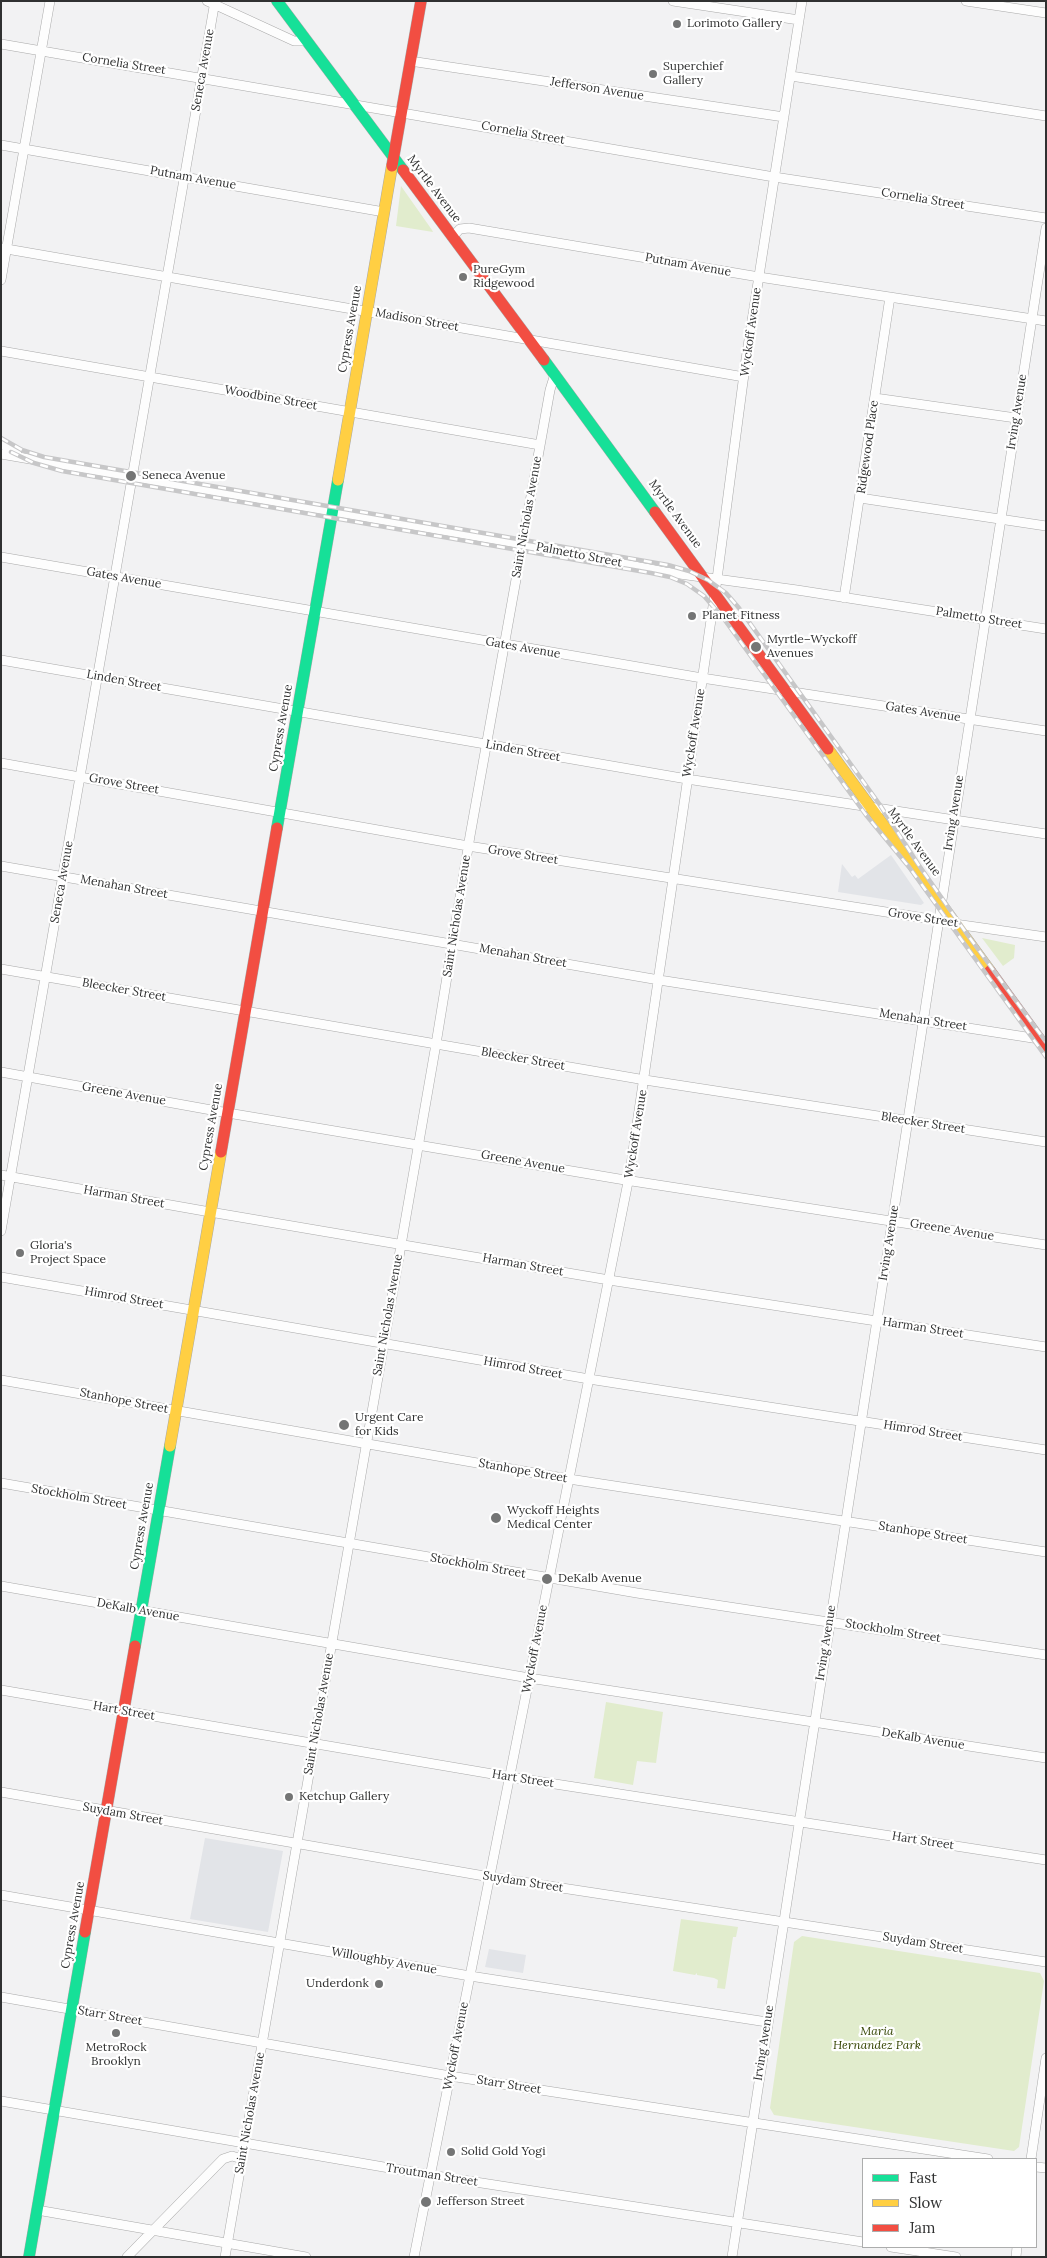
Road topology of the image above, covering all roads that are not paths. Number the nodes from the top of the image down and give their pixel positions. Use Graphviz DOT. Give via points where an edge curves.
graph roads {
  1 [pos="50,1"];
  2 [pos="277,1"];
  3 [pos="421,1"];
  4 [pos="673,1"];
  5 [pos="802,1"];
  6 [pos="966,1"];
  7 [pos="212,2"];
  8 [pos="1046,13"];
  9 [pos="799,20"];
  10 [pos="306,41"];
  11 [pos="1,44"];
  12 [pos="41,51"];
  13 [pos="410,61"];
  14 [pos="791,76"];
  15 [pos="202,77"];
  16 [pos="353,103"];
  17 [pos="402,112"];
  18 [pos="1046,116"];
  19 [pos="784,117"];
  20 [pos="1,145"];
  21 [pos="24,149"];
  22 [pos="394,158"];
  23 [pos="774,176"];
  24 [pos="184,177"];
  25 [pos="384,212"];
  26 [pos="1046,218"];
  27 [pos="1046,228"];
  28 [pos="452,237"];
  29 [pos="4,249"];
  30 [pos="167,277"];
  31 [pos="759,277"];
  32 [pos="1,280"];
  33 [pos="890,297"];
  34 [pos="367,312"];
  35 [pos="1032,319"];
  36 [pos="1046,321"];
  37 [pos="530,340"];
  38 [pos="1,351"];
  39 [pos="555,374"];
  40 [pos="150,377"];
  41 [pos="744,377"];
  42 [pos="875,398"];
  43 [pos="350,412"];
  44 [pos="1016,418"];
  45 [pos="1,443"];
  46 [pos="540,445"];
  47 [pos="1,454"];
  48 [pos="24,458"];
  49 [pos="132,476"];
  50 [pos="860,498"];
  51 [pos="333,511"];
  52 [pos="1000,519"];
  53 [pos="1046,526"];
  54 [pos="522,544"];
  55 [pos="1,557"];
  56 [pos="115,577"];
  57 [pos="704,577"];
  58 [pos="717,579"];
  59 [pos="715,592"];
  60 [pos="844,598"];
  61 [pos="315,612"];
  62 [pos="985,619"];
  63 [pos="1046,629"];
  64 [pos="505,645"];
  65 [pos="1,660"];
  66 [pos="97,677"];
  67 [pos="702,678"];
  68 [pos="787,691"];
  69 [pos="298,712"];
  70 [pos="969,720"];
  71 [pos="1046,731"];
  72 [pos="487,745"];
  73 [pos="1,763"];
  74 [pos="80,777"];
  75 [pos="687,779"];
  76 [pos="872,807"];
  77 [pos="280,812"];
  78 [pos="953,820"];
  79 [pos="1046,834"];
  80 [pos="468,846"];
  81 [pos="1,866"];
  82 [pos="63,876"];
  83 [pos="673,879"];
  84 [pos="940,902"];
  85 [pos="263,911"];
  86 [pos="938,920"];
  87 [pos="956,924"];
  88 [pos="1046,937"];
  89 [pos="452,944"];
  90 [pos="1,969"];
  91 [pos="45,976"];
  92 [pos="659,980"];
  93 [pos="245,1012"];
  94 [pos="922,1020"];
  95 [pos="1043,1042"];
  96 [pos="436,1044"];
  97 [pos="1,1072"];
  98 [pos="28,1076"];
  99 [pos="645,1080"];
  100 [pos="228,1113"];
  101 [pos="906,1120"];
  102 [pos="1046,1142"];
  103 [pos="418,1144"];
  104 [pos="6,1175"];
  105 [pos="629,1180"];
  106 [pos="210,1212"];
  107 [pos="894,1221"];
  108 [pos="1,1231"];
  109 [pos="401,1244"];
  110 [pos="1046,1245"];
  111 [pos="1,1278"];
  112 [pos="609,1280"];
  113 [pos="193,1310"];
  114 [pos="876,1321"];
  115 [pos="384,1344"];
  116 [pos="1046,1347"];
  117 [pos="589,1379"];
  118 [pos="1,1380"];
  119 [pos="175,1411"];
  120 [pos="860,1421"];
  121 [pos="366,1444"];
  122 [pos="1046,1450"];
  123 [pos="569,1479"];
  124 [pos="1,1483"];
  125 [pos="159,1510"];
  126 [pos="845,1521"];
  127 [pos="349,1544"];
  128 [pos="1046,1552"];
  129 [pos="549,1578"];
  130 [pos="1,1586"];
  131 [pos="142,1610"];
  132 [pos="829,1622"];
  133 [pos="332,1644"];
  134 [pos="1046,1655"];
  135 [pos="529,1678"];
  136 [pos="1,1690"];
  137 [pos="125,1711"];
  138 [pos="814,1722"];
  139 [pos="314,1744"];
  140 [pos="1046,1758"];
  141 [pos="510,1777"];
  142 [pos="1,1792"];
  143 [pos="106,1811"];
  144 [pos="798,1822"];
  145 [pos="297,1843"];
  146 [pos="1046,1860"];
  147 [pos="490,1877"];
  148 [pos="1,1895"];
  149 [pos="89,1910"];
  150 [pos="784,1922"];
  151 [pos="280,1943"];
  152 [pos="1046,1962"];
  153 [pos="470,1976"];
  154 [pos="1,1998"];
  155 [pos="72,2009"];
  156 [pos="767,2022"];
  157 [pos="262,2043"];
  158 [pos="1045,2063"];
  159 [pos="450,2076"];
  160 [pos="1,2101"];
  161 [pos="55,2110"];
  162 [pos="752,2123"];
  163 [pos="245,2143"];
  164 [pos="981,2158"];
  165 [pos="1031,2158"];
  166 [pos="242,2159"];
  167 [pos="430,2175"];
  168 [pos="37,2210"];
  169 [pos="737,2223"];
  170 [pos="152,2230"];
  171 [pos="862,2242"];
  172 [pos="227,2243"];
  173 [pos="898,2248"];
  174 [pos="29,2257"];
  175 [pos="127,2257"];
  176 [pos="225,2257"];
  177 [pos="306,2257"];
  178 [pos="414,2257"];
  179 [pos="732,2257"];
  180 [pos="956,2257"];
  1 -- 12 [label="street"];
  2 -- 10 [label="main road, Myrtle Avenue"];
  3 -- 13 [label="main road, Cypress Avenue"];
  4 -- 9 [label="street"];
  5 -- 9 [label="street, Wyckoff Avenue"];
  6 -- 8 [label="street"];
  7 -- 10 [label="street" via="294,41"];
  7 -- 15 [label="street, Seneca Avenue"];
  9 -- 14 [label="street, Wyckoff Avenue"];
  10 -- 16 [label="main road, Myrtle Avenue"];
  11 -- 12 [label="street, Cornelia Street"];
  12 -- 15 [label="street, Cornelia Street"];
  12 -- 21 [label="street"];
  13 -- 17 [label="main road, Cypress Avenue"];
  13 -- 19 [label="street, Jefferson Avenue"];
  14 -- 18 [label="street"];
  14 -- 19 [label="street, Wyckoff Avenue"];
  15 -- 16 [label="street, Cornelia Street"];
  15 -- 24 [label="street, Seneca Avenue"];
  16 -- 17 [label="street, Cornelia Street"];
  16 -- 22 [label="main road, Myrtle Avenue"];
  17 -- 22 [label="main road, Cypress Avenue"];
  17 -- 23 [label="street, Cornelia Street"];
  19 -- 23 [label="street, Wyckoff Avenue"];
  20 -- 21 [label="street, Putnam Avenue"];
  21 -- 24 [label="street, Putnam Avenue"];
  21 -- 29 [label="street"];
  22 -- 25 [label="main road, Cypress Avenue"];
  22 -- 28 [label="main road, Myrtle Avenue"];
  23 -- 26 [label="street, Cornelia Street"];
  23 -- 31 [label="street, Wyckoff Avenue"];
  24 -- 25 [label="street, Putnam Avenue"];
  24 -- 30 [label="street, Seneca Avenue"];
  25 -- 34 [label="main road, Cypress Avenue"];
  27 -- 35 [label="street, Irving Avenue"];
  28 -- 31 [label="street, Putnam Avenue" via="460,229 469,228"];
  28 -- 37 [label="main road, Myrtle Avenue"];
  29 -- 30 [label="street, Madison Street"];
  29 -- 32 [label="street"];
  30 -- 34 [label="street, Madison Street"];
  30 -- 40 [label="street, Seneca Avenue"];
  31 -- 33 [label="street, Putnam Avenue"];
  31 -- 41 [label="street, Wyckoff Avenue"];
  33 -- 35 [label="street, Putnam Avenue"];
  33 -- 42 [label="street, Ridgewood Place"];
  34 -- 37 [label="street, Madison Street"];
  34 -- 43 [label="main road, Cypress Avenue"];
  35 -- 36 [label="street, Putnam Avenue"];
  35 -- 44 [label="street, Irving Avenue"];
  37 -- 39 [label="main road, Myrtle Avenue"];
  37 -- 41 [label="street, Madison Street"];
  38 -- 40 [label="street, Woodbine Street"];
  39 -- 46 [label="street, Saint Nicholas Avenue"];
  39 -- 57 [label="main road, Myrtle Avenue"];
  40 -- 43 [label="street, Woodbine Street"];
  40 -- 49 [label="street, Seneca Avenue"];
  41 -- 58 [label="street, Wyckoff Avenue"];
  42 -- 44 [label="street"];
  42 -- 50 [label="street, Ridgewood Place"];
  43 -- 46 [label="street, Woodbine Street"];
  43 -- 51 [label="main road, Cypress Avenue"];
  44 -- 52 [label="street, Irving Avenue"];
  45 -- 48 [label="street, Palmetto Street"];
  46 -- 54 [label="street, Saint Nicholas Avenue"];
  47 -- 48 [label="street, Palmetto Street"];
  48 -- 49 [label="street, Palmetto Street"];
  49 -- 51 [label="street, Palmetto Street"];
  49 -- 56 [label="street, Seneca Avenue"];
  50 -- 52 [label="street"];
  50 -- 60 [label="street, Ridgewood Place"];
  51 -- 54 [label="street, Palmetto Street"];
  51 -- 61 [label="main road, Cypress Avenue"];
  52 -- 53 [label="street"];
  52 -- 62 [label="street, Irving Avenue"];
  54 -- 57 [label="street, Palmetto Street"];
  54 -- 64 [label="street, Saint Nicholas Avenue"];
  55 -- 56 [label="street, Gates Avenue"];
  56 -- 61 [label="street, Gates Avenue"];
  56 -- 66 [label="street, Seneca Avenue"];
  57 -- 58 [label="street, Palmetto Street"];
  57 -- 59 [label="main road, Myrtle Avenue"];
  58 -- 59 [label="street, Wyckoff Avenue"];
  58 -- 60 [label="street, Palmetto Street"];
  59 -- 67 [label="street, Wyckoff Avenue"];
  59 -- 68 [label="main road, Myrtle Avenue"];
  60 -- 62 [label="street, Palmetto Street"];
  61 -- 64 [label="street, Gates Avenue"];
  61 -- 69 [label="main road, Cypress Avenue"];
  62 -- 63 [label="street, Palmetto Street"];
  62 -- 70 [label="street, Irving Avenue"];
  64 -- 67 [label="street, Gates Avenue"];
  64 -- 72 [label="street, Saint Nicholas Avenue"];
  65 -- 66 [label="street, Linden Street"];
  66 -- 69 [label="street, Linden Street"];
  66 -- 74 [label="street, Seneca Avenue"];
  67 -- 68 [label="street, Gates Avenue"];
  67 -- 75 [label="street, Wyckoff Avenue"];
  68 -- 70 [label="street, Gates Avenue"];
  68 -- 76 [label="main road, Myrtle Avenue"];
  69 -- 72 [label="street, Linden Street"];
  69 -- 77 [label="main road, Cypress Avenue"];
  70 -- 71 [label="street, Gates Avenue"];
  70 -- 78 [label="street, Irving Avenue"];
  72 -- 75 [label="street, Linden Street"];
  72 -- 80 [label="street, Saint Nicholas Avenue"];
  73 -- 74 [label="street, Grove Street"];
  74 -- 77 [label="street, Grove Street"];
  74 -- 82 [label="street, Seneca Avenue"];
  75 -- 76 [label="street, Linden Street"];
  75 -- 83 [label="street, Wyckoff Avenue"];
  76 -- 78 [label="street, Linden Street"];
  76 -- 84 [label="main road, Myrtle Avenue"];
  77 -- 80 [label="street, Grove Street"];
  77 -- 85 [label="main road, Cypress Avenue"];
  78 -- 79 [label="street, Linden Street"];
  78 -- 84 [label="street, Irving Avenue"];
  80 -- 83 [label="street, Grove Street"];
  80 -- 89 [label="street, Saint Nicholas Avenue"];
  81 -- 82 [label="street, Menahan Street"];
  82 -- 85 [label="street, Menahan Street"];
  82 -- 91 [label="street, Seneca Avenue"];
  83 -- 86 [label="street, Grove Street"];
  83 -- 92 [label="street, Wyckoff Avenue"];
  84 -- 86 [label="street, Irving Avenue"];
  84 -- 87 [label="main road, Myrtle Avenue"];
  85 -- 89 [label="street, Menahan Street"];
  85 -- 93 [label="main road, Cypress Avenue"];
  86 -- 87 [label="street, Grove Street"];
  86 -- 94 [label="street, Irving Avenue"];
  87 -- 88 [label="street, Grove Street"];
  87 -- 95 [label="main road, Myrtle Avenue"];
  89 -- 92 [label="street, Menahan Street"];
  89 -- 96 [label="street, Saint Nicholas Avenue"];
  90 -- 91 [label="street, Bleecker Street"];
  91 -- 93 [label="street, Bleecker Street"];
  91 -- 98 [label="street, Seneca Avenue"];
  92 -- 94 [label="street, Menahan Street"];
  92 -- 99 [label="street, Wyckoff Avenue"];
  93 -- 96 [label="street, Bleecker Street"];
  93 -- 100 [label="main road, Cypress Avenue"];
  94 -- 95 [label="street, Menahan Street"];
  94 -- 101 [label="street, Irving Avenue"];
  96 -- 99 [label="street, Bleecker Street"];
  96 -- 103 [label="street, Saint Nicholas Avenue"];
  97 -- 98 [label="street, Greene Avenue"];
  98 -- 100 [label="street, Greene Avenue"];
  98 -- 104 [label="street, Seneca Avenue"];
  99 -- 101 [label="street, Bleecker Street"];
  99 -- 105 [label="street, Wyckoff Avenue"];
  100 -- 103 [label="street, Greene Avenue"];
  100 -- 106 [label="main road, Cypress Avenue"];
  101 -- 102 [label="street, Bleecker Street"];
  101 -- 107 [label="street, Irving Avenue"];
  103 -- 105 [label="street, Greene Avenue"];
  103 -- 109 [label="street, Saint Nicholas Avenue"];
  104 -- 106 [label="street, Harman Street"];
  104 -- 108 [label="street, Seneca Avenue"];
  105 -- 107 [label="street, Greene Avenue"];
  105 -- 112 [label="street, Wyckoff Avenue"];
  106 -- 109 [label="street, Harman Street"];
  106 -- 113 [label="main road, Cypress Avenue"];
  107 -- 110 [label="street, Greene Avenue"];
  107 -- 114 [label="street, Irving Avenue"];
  109 -- 112 [label="street, Harman Street"];
  109 -- 115 [label="street, Saint Nicholas Avenue"];
  111 -- 113 [label="street, Himrod Street"];
  112 -- 114 [label="street, Harman Street"];
  112 -- 117 [label="street, Wyckoff Avenue"];
  113 -- 115 [label="street, Himrod Street"];
  113 -- 119 [label="main road, Cypress Avenue"];
  114 -- 116 [label="street, Harman Street"];
  114 -- 120 [label="street, Irving Avenue"];
  115 -- 117 [label="street, Himrod Street"];
  115 -- 121 [label="street, Saint Nicholas Avenue"];
  117 -- 120 [label="street, Himrod Street"];
  117 -- 123 [label="street, Wyckoff Avenue"];
  118 -- 119 [label="street, Stanhope Street"];
  119 -- 121 [label="street, Stanhope Street"];
  119 -- 125 [label="main road, Cypress Avenue"];
  120 -- 122 [label="street, Himrod Street"];
  120 -- 126 [label="street, Irving Avenue"];
  121 -- 123 [label="street, Stanhope Street"];
  121 -- 127 [label="street, Saint Nicholas Avenue"];
  123 -- 126 [label="street, Stanhope Street"];
  123 -- 129 [label="street, Wyckoff Avenue"];
  124 -- 125 [label="street, Stockholm Street"];
  125 -- 127 [label="street, Stockholm Street"];
  125 -- 131 [label="main road, Cypress Avenue"];
  126 -- 128 [label="street, Stanhope Street"];
  126 -- 132 [label="street, Irving Avenue"];
  127 -- 129 [label="street, Stockholm Street"];
  127 -- 133 [label="street, Saint Nicholas Avenue"];
  129 -- 132 [label="street, Stockholm Street"];
  129 -- 135 [label="street, Wyckoff Avenue"];
  130 -- 131 [label="street, DeKalb Avenue"];
  131 -- 133 [label="street, DeKalb Avenue"];
  131 -- 137 [label="main road, Cypress Avenue"];
  132 -- 134 [label="street, Stockholm Street"];
  132 -- 138 [label="street, Irving Avenue"];
  133 -- 135 [label="street, DeKalb Avenue"];
  133 -- 139 [label="street, Saint Nicholas Avenue"];
  135 -- 138 [label="street, DeKalb Avenue"];
  135 -- 141 [label="street, Wyckoff Avenue"];
  136 -- 137 [label="street, Hart Street"];
  137 -- 139 [label="street, Hart Street"];
  137 -- 143 [label="main road, Cypress Avenue"];
  138 -- 140 [label="street, DeKalb Avenue"];
  138 -- 144 [label="street, Irving Avenue"];
  139 -- 141 [label="street, Hart Street"];
  139 -- 145 [label="street, Saint Nicholas Avenue"];
  141 -- 144 [label="street, Hart Street"];
  141 -- 147 [label="street, Wyckoff Avenue"];
  142 -- 143 [label="street, Suydam Street"];
  143 -- 145 [label="street, Suydam Street"];
  143 -- 149 [label="main road, Cypress Avenue"];
  144 -- 146 [label="street, Hart Street"];
  144 -- 150 [label="street, Irving Avenue"];
  145 -- 147 [label="street, Suydam Street"];
  145 -- 151 [label="street, Saint Nicholas Avenue"];
  147 -- 150 [label="street, Suydam Street"];
  147 -- 153 [label="street, Wyckoff Avenue"];
  148 -- 149 [label="street, Willoughby Avenue"];
  149 -- 151 [label="street, Willoughby Avenue"];
  149 -- 155 [label="main road, Cypress Avenue"];
  150 -- 152 [label="street, Suydam Street"];
  150 -- 156 [label="street, Irving Avenue"];
  151 -- 153 [label="street, Willoughby Avenue"];
  151 -- 157 [label="street, Saint Nicholas Avenue"];
  153 -- 156 [label="street, Willoughby Avenue"];
  153 -- 159 [label="street, Wyckoff Avenue"];
  154 -- 155 [label="street, Starr Street"];
  155 -- 157 [label="street, Starr Street"];
  155 -- 161 [label="main road, Cypress Avenue"];
  156 -- 162 [label="street, Irving Avenue"];
  157 -- 159 [label="street, Starr Street"];
  157 -- 163 [label="street, Saint Nicholas Avenue"];
  158 -- 165 [label="street"];
  159 -- 162 [label="street, Starr Street"];
  159 -- 167 [label="street, Wyckoff Avenue"];
  160 -- 161 [label="street, Troutman Street"];
  161 -- 163 [label="street, Troutman Street"];
  161 -- 168 [label="main road, Cypress Avenue"];
  162 -- 164 [label="street, Starr Street"];
  162 -- 169 [label="street, Irving Avenue"];
  163 -- 166 [label="street, Saint Nicholas Avenue"];
  163 -- 167 [label="street, Troutman Street"];
  166 -- 170 [label="street" via="232,2156 223,2159"];
  166 -- 172 [label="street, Saint Nicholas Avenue"];
  167 -- 169 [label="street, Troutman Street"];
  167 -- 178 [label="street, Wyckoff Avenue"];
  168 -- 170 [label="street"];
  168 -- 174 [label="main road, Cypress Avenue"];
  169 -- 171 [label="street, Troutman Street"];
  169 -- 179 [label="street, Irving Avenue"];
  170 -- 172 [label="street"];
  170 -- 175 [label="street"];
  172 -- 176 [label="street, Saint Nicholas Avenue"];
  172 -- 177 [label="street"];
  173 -- 180 [label="street"];
}
